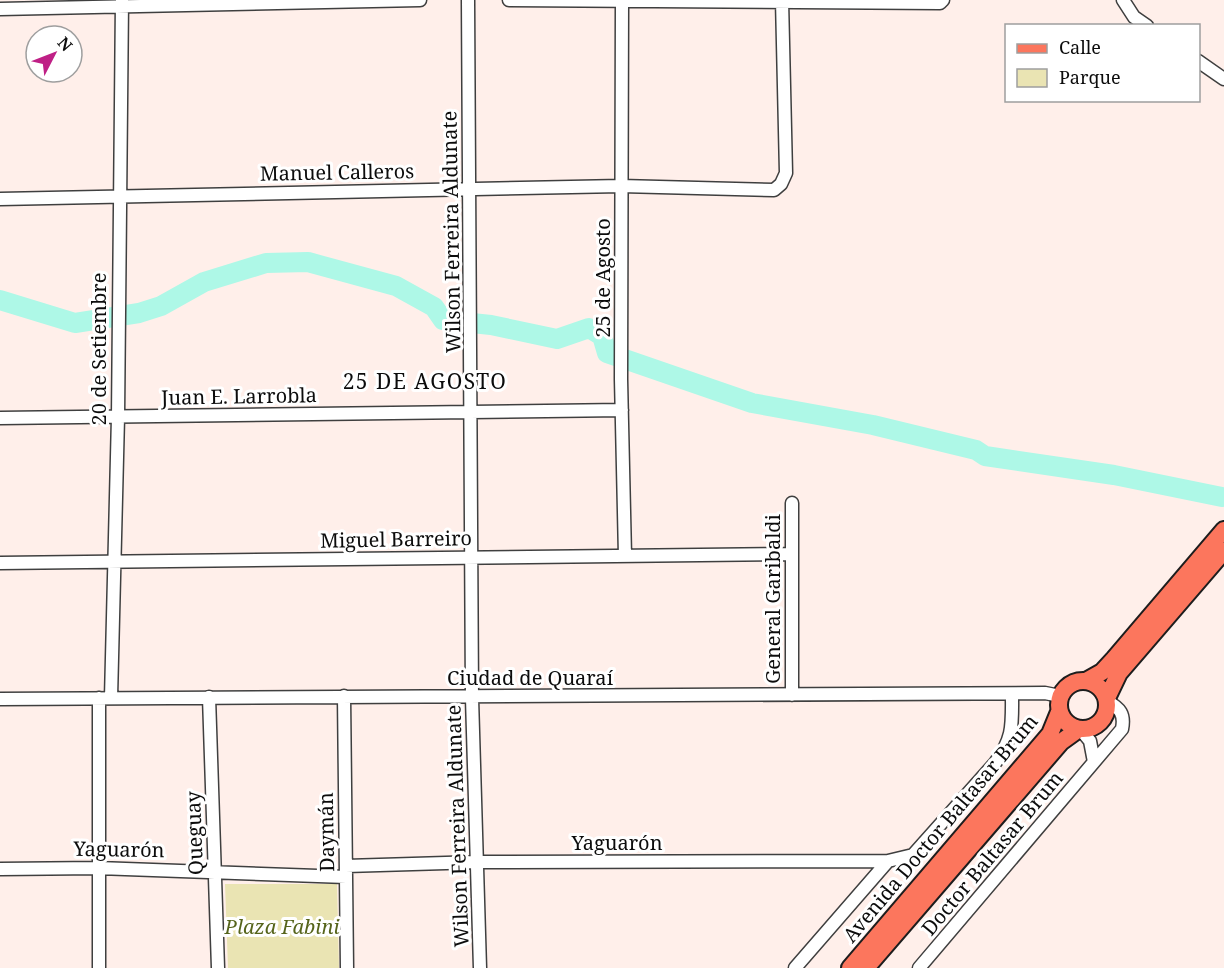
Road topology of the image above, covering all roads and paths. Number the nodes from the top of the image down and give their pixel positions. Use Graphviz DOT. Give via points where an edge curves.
graph roads {
  1 [pos="420,0"];
  2 [pos="468,0"];
  3 [pos="509,0"];
  4 [pos="943,0"];
  5 [pos="1123,0"];
  6 [pos="622,1"];
  7 [pos="782,2"];
  8 [pos="122,3"];
  9 [pos="0,9"];
  10 [pos="1144,24"];
  11 [pos="1200,62"];
  12 [pos="1224,79"];
  13 [pos="621,186"];
  14 [pos="469,189"];
  15 [pos="120,197"];
  16 [pos="0,199"];
  17 [pos="622,410"];
  18 [pos="472,412"];
  19 [pos="118,417"];
  20 [pos="0,418"];
  21 [pos="792,503"];
  22 [pos="1224,530"];
  23 [pos="1224,551"];
  24 [pos="792,554"];
  25 [pos="625,556"];
  26 [pos="472,558"];
  27 [pos="113,562"];
  28 [pos="0,563"];
  29 [pos="1086,681"];
  30 [pos="792,694"];
  31 [pos="1012,694"];
  32 [pos="344,696"];
  33 [pos="209,697"];
  34 [pos="105,698"];
  35 [pos="472,698"];
  36 [pos="0,699"];
  37 [pos="1107,700"];
  38 [pos="1060,704"];
  39 [pos="1080,730"];
  40 [pos="1094,762"];
  41 [pos="888,861"];
  42 [pos="479,862"];
  43 [pos="98,868"];
  44 [pos="0,869"];
  45 [pos="215,871"];
  46 [pos="346,872"];
  47 [pos="99,968"];
  48 [pos="218,968"];
  49 [pos="347,968"];
  50 [pos="480,968"];
  51 [pos="795,968"];
  52 [pos="850,968"];
  53 [pos="866,968"];
  54 [pos="919,968"];
  1 -- 8 [label="street"];
  2 -- 14 [label="street, Wilson Ferreira Aldunate"];
  3 -- 6 [label="street"];
  4 -- 7 [label="street"];
  5 -- 10 [label="street"];
  6 -- 7 [label="street"];
  6 -- 13 [label="street, 25 de Agosto"];
  7 -- 13 [label="street, Manuel Calleros" via="786,173 782,184 774,190"];
  8 -- 9 [label="street"];
  8 -- 15 [label="street, 20 de Setiembre"];
  11 -- 12 [label="street"];
  13 -- 14 [label="street, Manuel Calleros"];
  13 -- 17 [label="street, 25 de Agosto"];
  14 -- 15 [label="street, Manuel Calleros"];
  14 -- 18 [label="street, Wilson Ferreira Aldunate"];
  15 -- 16 [label="street, Manuel Calleros"];
  15 -- 19 [label="street, 20 de Setiembre"];
  17 -- 18 [label="street, Juan E. Larrobla"];
  17 -- 25 [label="street, 25 de Agosto"];
  18 -- 19 [label="street, Juan E. Larrobla"];
  18 -- 26 [label="street, Wilson Ferreira Aldunate"];
  19 -- 20 [label="street, Juan E. Larrobla"];
  19 -- 27 [label="street, 20 de Setiembre"];
  21 -- 24 [label="street, General Garibaldi"];
  22 -- 29 [label="main road" via="1114,659"];
  23 -- 37 [label="main road" via="1119,673"];
  24 -- 25 [label="street, Miguel Barreiro"];
  24 -- 30 [label="street, General Garibaldi"];
  25 -- 26 [label="street, Miguel Barreiro"];
  26 -- 27 [label="street, Miguel Barreiro"];
  26 -- 35 [label="street, Wilson Ferreira Aldunate"];
  27 -- 28 [label="street, Miguel Barreiro"];
  27 -- 34 [label="street, 20 de Setiembre"];
  29 -- 37 [label="main road" via="1100,687"];
  29 -- 38 [label="main road" via="1074,682"];
  30 -- 31 [label="street, Ciudad de Quaraí"];
  30 -- 35 [label="street, Ciudad de Quaraí"];
  31 -- 38 [label="street, Ciudad de Quaraí" via="1045,693"];
  31 -- 41 [label="street" via="1008,747 913,855"];
  32 -- 33 [label="street, Ciudad de Quaraí"];
  32 -- 35 [label="street, Ciudad de Quaraí"];
  32 -- 46 [label="street, Daymán"];
  33 -- 34 [label="street, Ciudad de Quaraí"];
  33 -- 45 [label="street, Queguay"];
  34 -- 36 [label="street, Ciudad de Quaraí"];
  34 -- 43 [label="street, 20 de Setiembre"];
  35 -- 42 [label="street, Wilson Ferreira Aldunate"];
  37 -- 39 [label="main road" via="1102,720"];
  37 -- 40 [label="street, Doctor Baltasar Brum" via="1118,707 1124,720 1122,729"];
  38 -- 39 [label="main road" via="1067,724"];
  38 -- 52 [label="main road, Avenida Doctor Baltasar Brum" via="1050,734"];
  39 -- 40 [label="street" via="1090,741"];
  39 -- 53 [label="main road, Avenida Doctor Baltasar Brum" via="1060,742"];
  40 -- 54 [label="street, Doctor Baltasar Brum"];
  41 -- 42 [label="street, Yaguarón"];
  41 -- 51 [label="street"];
  42 -- 46 [label="street, Yaguarón"];
  42 -- 50 [label="street, Wilson Ferreira Aldunate"];
  43 -- 44 [label="street, Yaguarón"];
  43 -- 45 [label="street, Yaguarón"];
  43 -- 47 [label="street, 20 de Setiembre"];
  45 -- 46 [label="street, Yaguarón"];
  45 -- 48 [label="street, Queguay"];
  46 -- 49 [label="street, Daymán"];
}
